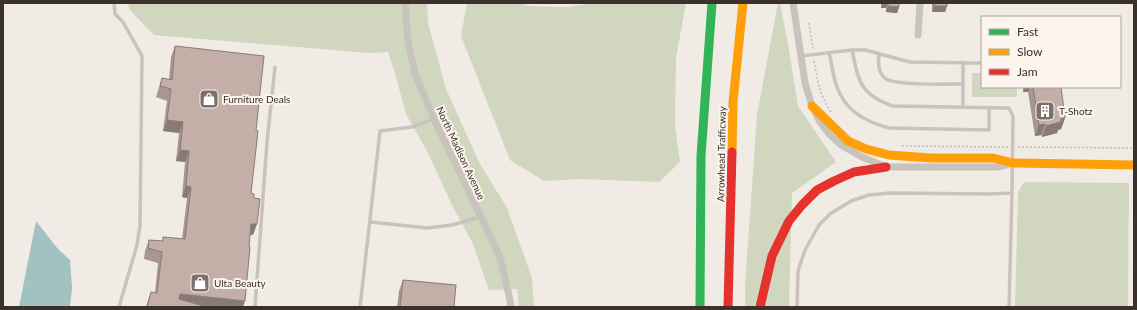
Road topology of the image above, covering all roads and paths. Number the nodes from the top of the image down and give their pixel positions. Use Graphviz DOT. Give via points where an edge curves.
graph roads {
  1 [pos="114,3"];
  2 [pos="405,3"];
  3 [pos="712,3"];
  4 [pos="743,3"];
  5 [pos="793,3"];
  6 [pos="920,3"];
  7 [pos="809,24"];
  8 [pos="918,35"];
  9 [pos="852,50"];
  10 [pos="829,53"];
  11 [pos="814,54"];
  12 [pos="879,54"];
  13 [pos="801,56"];
  14 [pos="963,62"];
  15 [pos="981,62"];
  16 [pos="275,67"];
  17 [pos="963,84"];
  18 [pos="812,106"];
  19 [pos="963,107"];
  20 [pos="989,108"];
  21 [pos="831,112"];
  22 [pos="434,119"];
  23 [pos="898,146"];
  24 [pos="1013,147"];
  25 [pos="1134,148"];
  26 [pos="1013,163"];
  27 [pos="1134,165"];
  28 [pos="886,167"];
  29 [pos="1012,193"];
  30 [pos="480,217"];
  31 [pos="371,222"];
  32 [pos="700,304"];
  33 [pos="119,307"];
  34 [pos="255,307"];
  35 [pos="360,307"];
  36 [pos="511,307"];
  37 [pos="728,307"];
  38 [pos="760,307"];
  39 [pos="798,307"];
  40 [pos="1009,307"];
  1 -- 33 [label="lane" via="115,14 123,22 142,56 140,226"];
  2 -- 22 [label="street, North Madison Avenue" via="408,41 415,74"];
  3 -- 32 [label="main road, Arrowhead Trafficway" via="701,156"];
  4 -- 37 [label="main road, Arrowhead Trafficway" via="733,102"];
  5 -- 13 [label="street"];
  6 -- 8 [label="street"];
  7 -- 11 [label="path"];
  9 -- 10 [label="lane"];
  9 -- 12 [label="lane"];
  9 -- 19 [label="lane" via="861,85 879,102 892,106"];
  10 -- 11 [label="lane"];
  10 -- 20 [label="lane" via="836,87 846,104 858,116 878,125 889,128 989,130"];
  11 -- 13 [label="lane"];
  11 -- 21 [label="path" via="818,87"];
  12 -- 14 [label="lane" via="910,62"];
  12 -- 17 [label="lane" via="879,70 885,79 899,83"];
  13 -- 18 [label="street"];
  14 -- 15 [label="lane"];
  14 -- 17 [label="lane"];
  16 -- 34 [label="lane"];
  17 -- 19 [label="lane"];
  18 -- 26 [label="main road" via="848,141 866,149 889,155 993,158"];
  18 -- 28 [label="street" via="820,122 841,145"];
  19 -- 20 [label="lane"];
  20 -- 24 [label="lane" via="1009,108 1013,116"];
  22 -- 30 [label="street, North Madison Avenue"];
  22 -- 31 [label="lane" via="412,127 380,131"];
  23 -- 24 [label="path"];
  24 -- 25 [label="path"];
  24 -- 26 [label="lane"];
  26 -- 27 [label="main road"];
  26 -- 28 [label="street" via="1000,167"];
  26 -- 29 [label="lane"];
  28 -- 38 [label="main road" via="854,172 834,181 817,190 802,205 790,221 772,256"];
  29 -- 39 [label="lane" via="890,193 869,195 851,201 830,214 819,225 805,250 798,271"];
  29 -- 40 [label="lane"];
  30 -- 31 [label="lane" via="452,225 427,228"];
  30 -- 36 [label="street, North Madison Avenue" via="500,257"];
  31 -- 35 [label="lane"];
}
